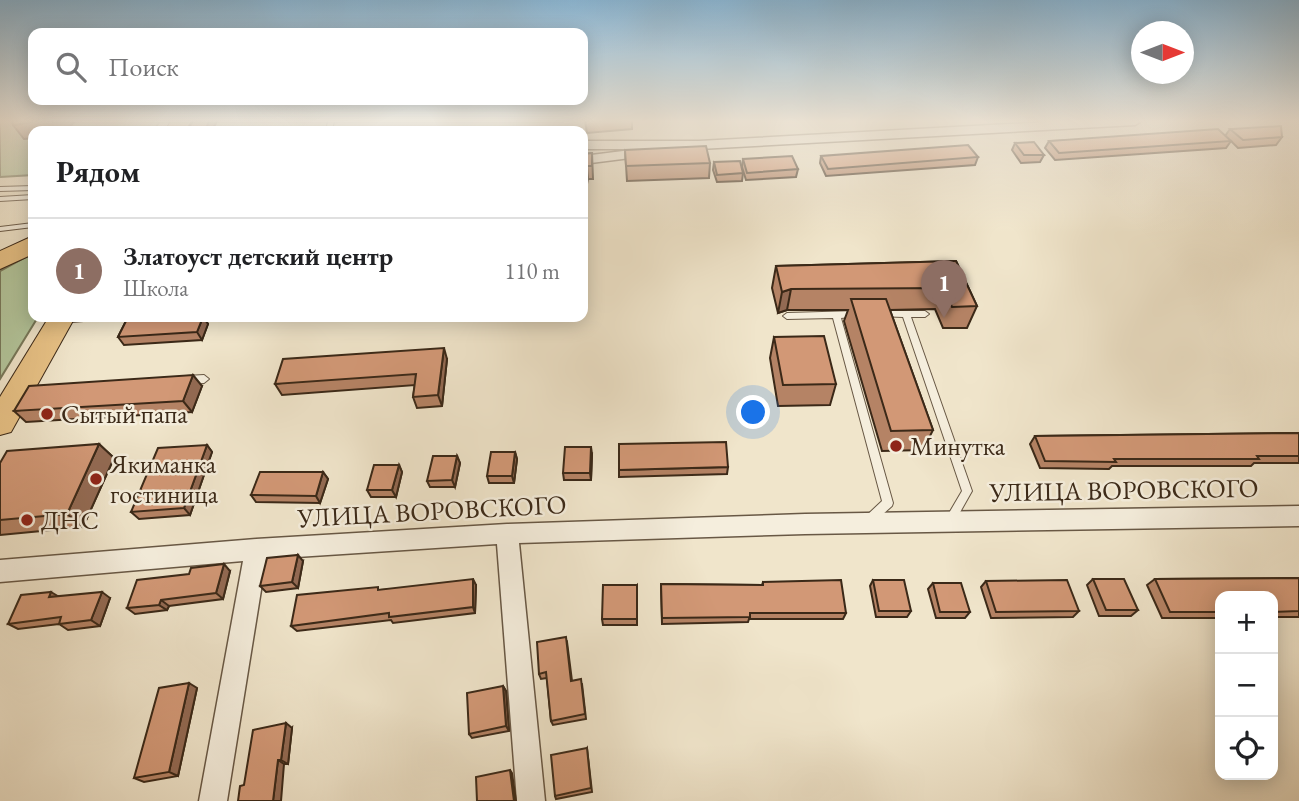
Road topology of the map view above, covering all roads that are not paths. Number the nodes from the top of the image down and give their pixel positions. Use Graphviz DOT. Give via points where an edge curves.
graph roads {
  1 [pos="28,188"];
  2 [pos="0,189"];
  3 [pos="28,197"];
  4 [pos="0,199"];
  5 [pos="28,226"];
  6 [pos="0,229"];
  7 [pos="28,247"];
  8 [pos="0,261"];
  9 [pos="906,314"];
  10 [pos="925,314"];
  11 [pos="836,315"];
  12 [pos="787,316"];
  13 [pos="59,322"];
  14 [pos="204,379"];
  15 [pos="178,381"];
  16 [pos="12,403"];
  17 [pos="1299,516"];
  18 [pos="950,520"];
  19 [pos="867,522"];
  20 [pos="508,534"];
  21 [pos="256,549"];
  22 [pos="0,571"];
  23 [pos="213,801"];
  24 [pos="531,801"];
  1 -- 2 [label="lane"];
  3 -- 4 [label="lane"];
  5 -- 6 [label="lane"];
  7 -- 8 [label="main road"];
  9 -- 10 [label="lane"];
  9 -- 11 [label="lane"];
  9 -- 18 [label="lane, УЛИЦА ВОРОВСКОГО" via="967,491"];
  11 -- 12 [label="lane"];
  11 -- 19 [label="lane" via="888,502"];
  13 -- 16 [label="main road"];
  14 -- 15 [label="lane"];
  17 -- 18 [label="street, УЛИЦА ВОРОВСКОГО"];
  18 -- 19 [label="street, УЛИЦА ВОРОВСКОГО"];
  19 -- 20 [label="street, УЛИЦА ВОРОВСКОГО"];
  20 -- 21 [label="street, УЛИЦА ВОРОВСКОГО"];
  20 -- 24 [label="street"];
  21 -- 22 [label="street, УЛИЦА ВОРОВСКОГО"];
  21 -- 23 [label="street"];
}
